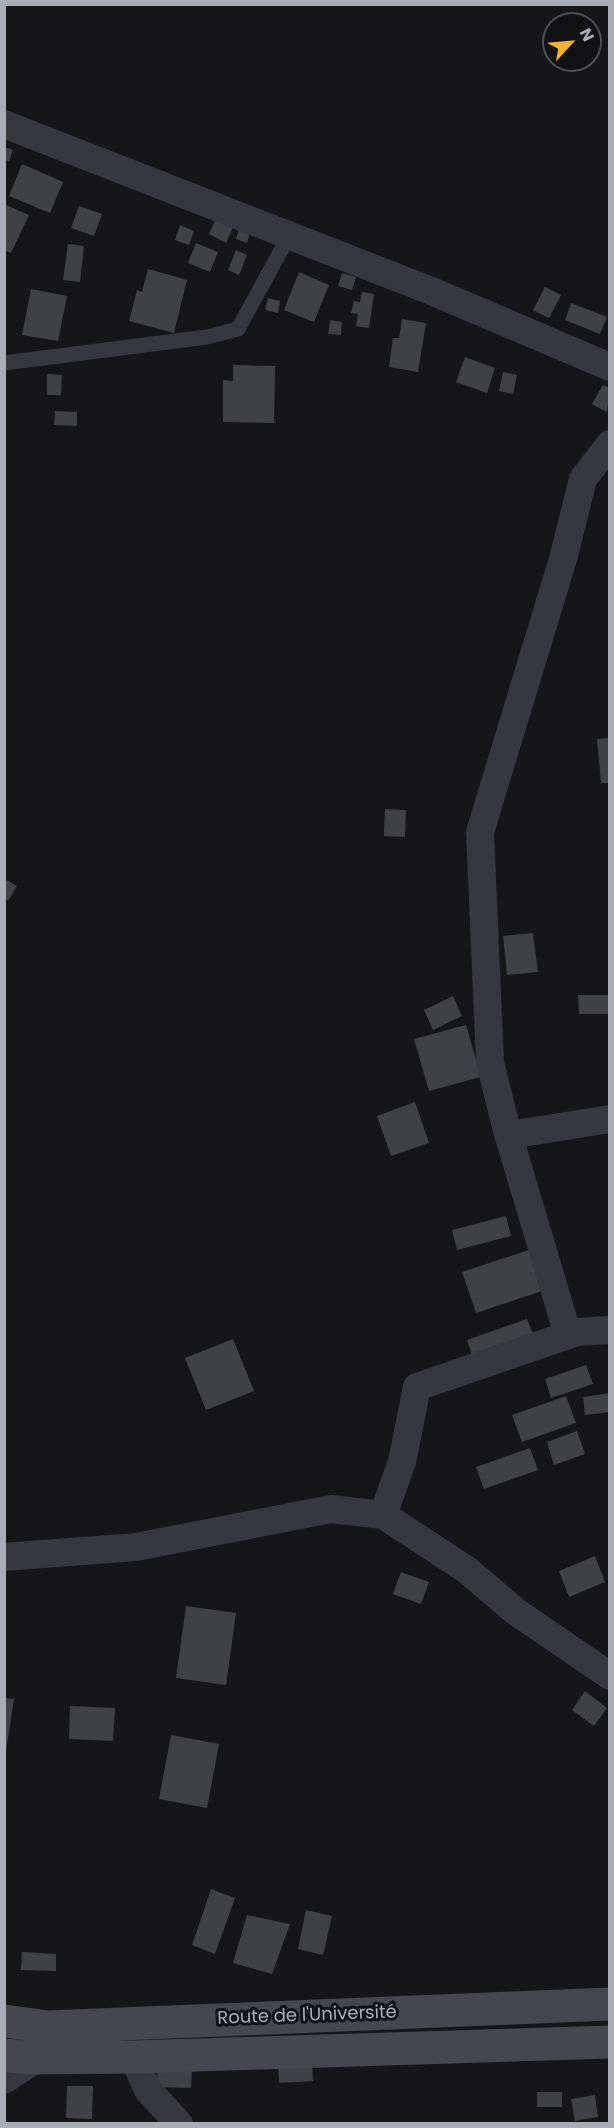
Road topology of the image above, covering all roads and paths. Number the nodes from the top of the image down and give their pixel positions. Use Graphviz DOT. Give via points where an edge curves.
graph roads {
  1 [pos="4,123"];
  2 [pos="290,234"];
  3 [pos="4,363"];
  4 [pos="609,368"];
  5 [pos="609,444"];
  6 [pos="609,1119"];
  7 [pos="509,1136"];
  8 [pos="609,1330"];
  9 [pos="568,1335"];
  10 [pos="383,1515"];
  11 [pos="4,1557"];
  12 [pos="609,1676"];
  13 [pos="609,2004"];
  14 [pos="4,2021"];
  15 [pos="609,2043"];
  16 [pos="19,2056"];
  17 [pos="133,2057"];
  18 [pos="4,2077"];
  19 [pos="179,2124"];
  1 -- 2 [label="street"];
  2 -- 3 [label="lane" via="238,329 207,337"];
  2 -- 4 [label="street"];
  5 -- 7 [label="street" via="583,479 563,559 480,832 490,1062"];
  6 -- 7 [label="street"];
  7 -- 9 [label="street"];
  8 -- 9 [label="street"];
  9 -- 10 [label="street" via="417,1387 402,1462"];
  10 -- 11 [label="street" via="331,1509 136,1547"];
  10 -- 12 [label="street" via="467,1570 515,1611"];
  13 -- 14 [label="main road, Route de l'Université" via="48,2027"];
  15 -- 17 [label="main road, Route de l'Université"];
  16 -- 17 [label="main road, Route de l'Université"];
  16 -- 18 [label="street"];
  17 -- 19 [label="street" via="148,2090"];
}
